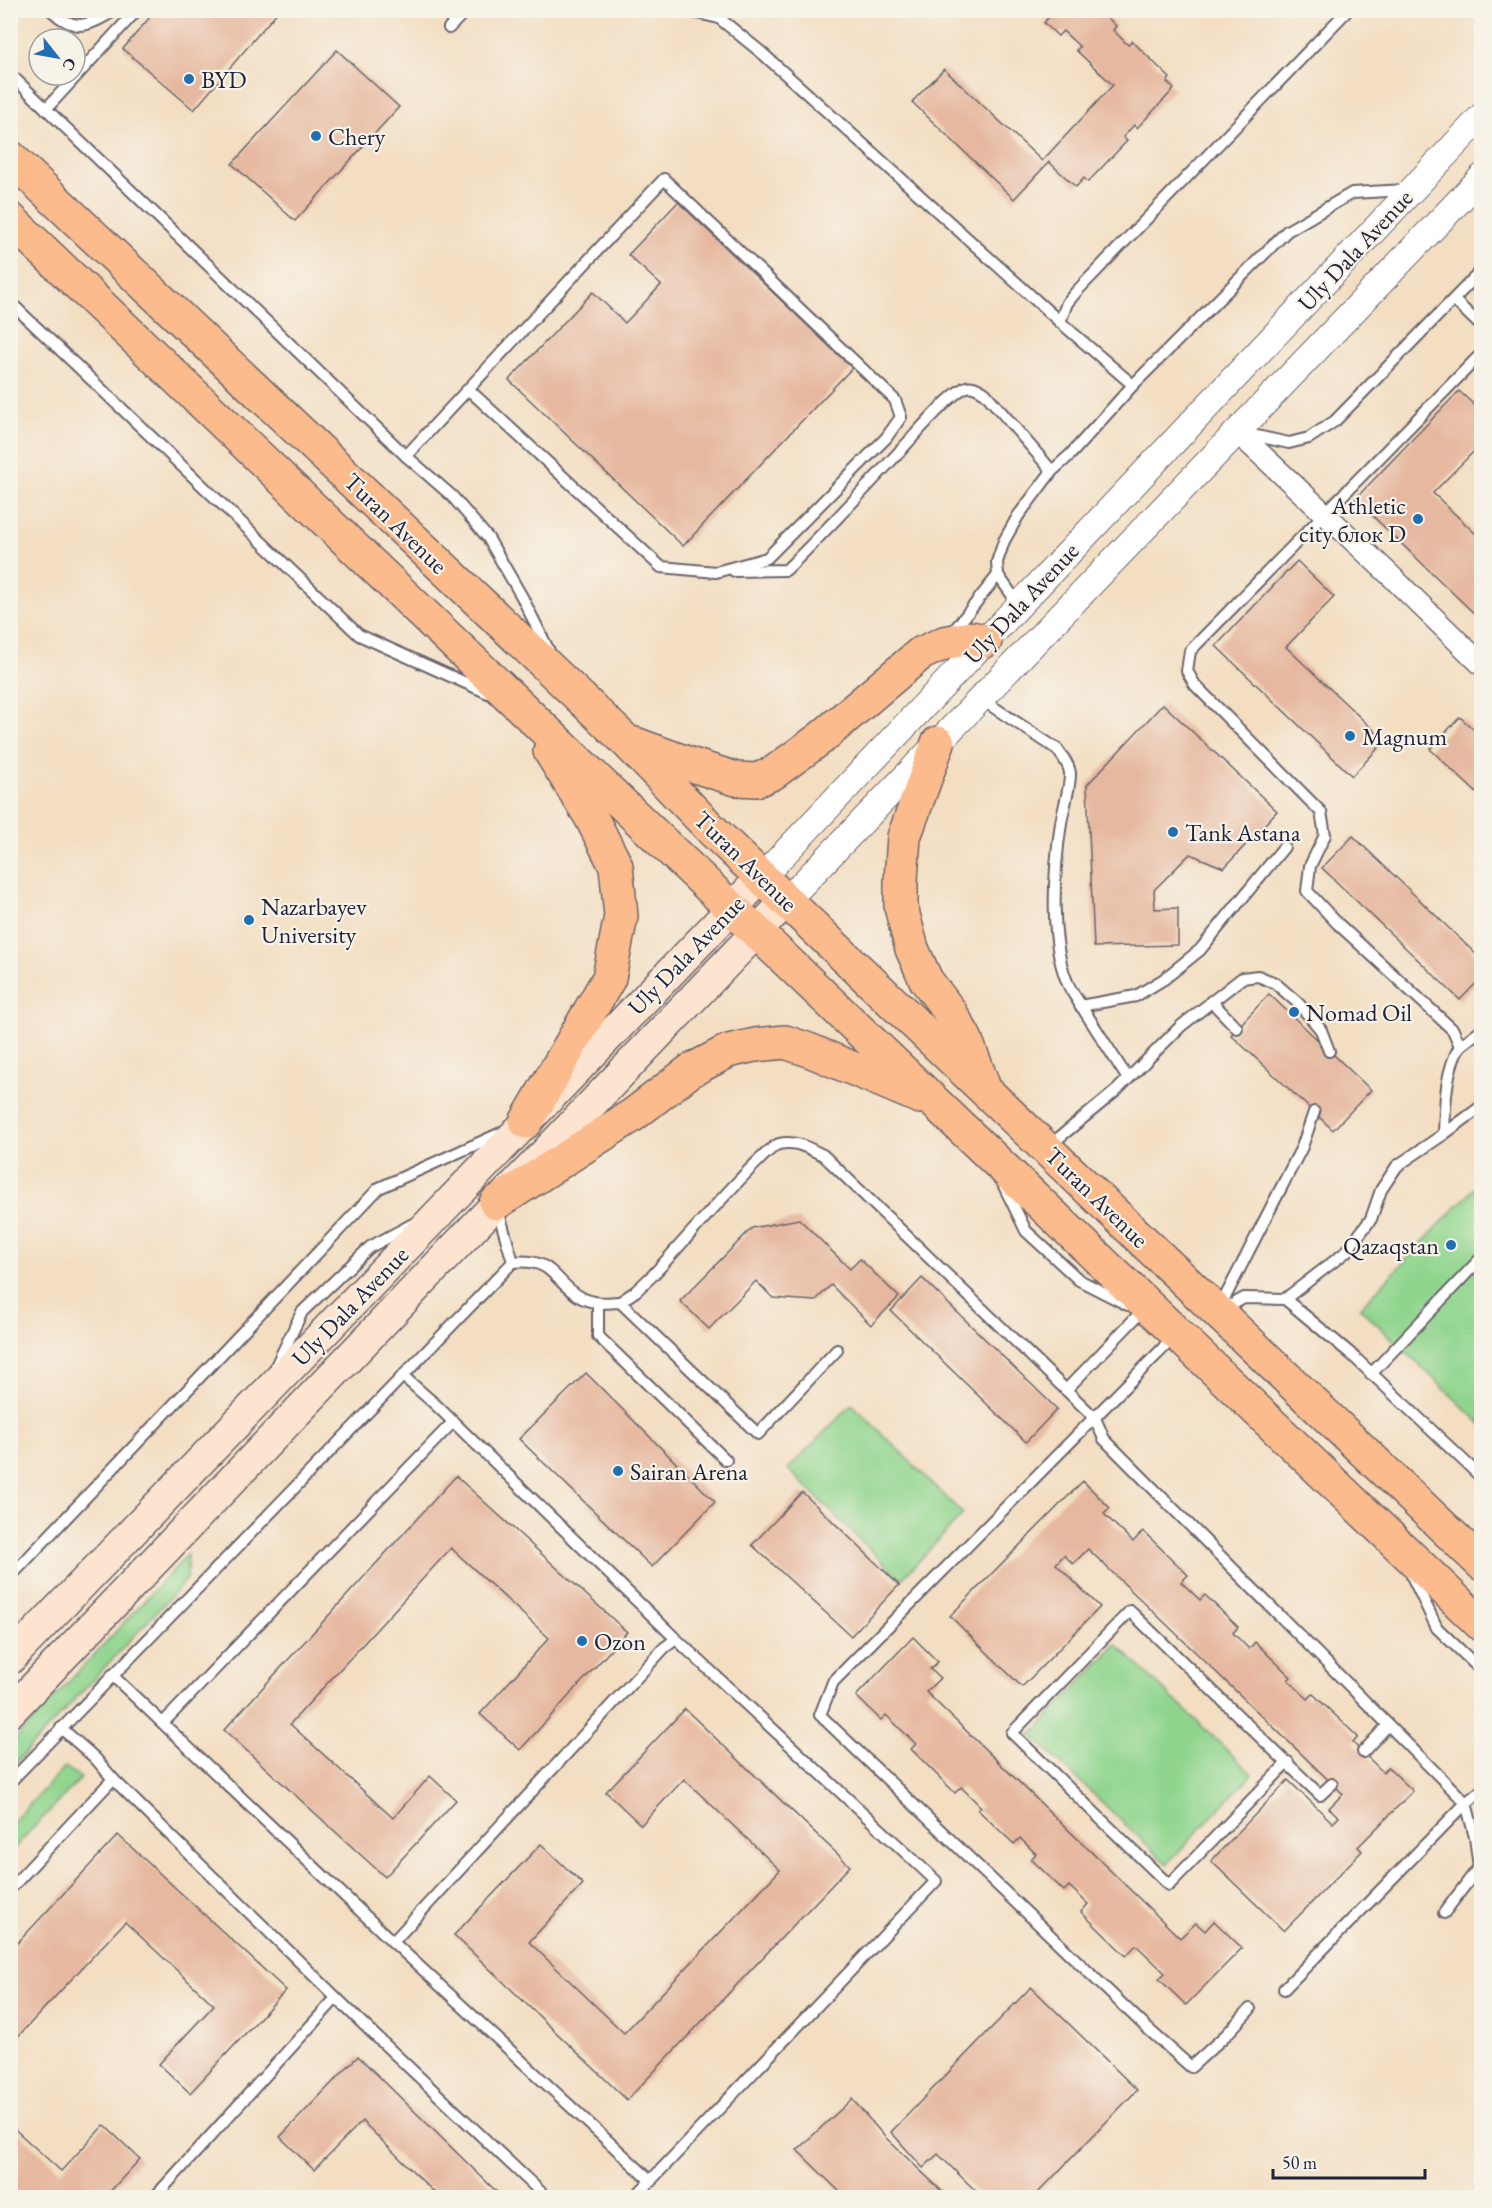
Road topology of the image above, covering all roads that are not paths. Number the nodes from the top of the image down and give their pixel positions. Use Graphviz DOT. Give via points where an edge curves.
graph roads {
  1 [pos="51,10"];
  2 [pos="111,10"];
  3 [pos="137,10"];
  4 [pos="466,10"];
  5 [pos="685,10"];
  6 [pos="1348,10"];
  7 [pos="449,28"];
  8 [pos="10,74"];
  9 [pos="46,109"];
  10 [pos="1482,116"];
  11 [pos="10,157"];
  12 [pos="1482,177"];
  13 [pos="1412,190"];
  14 [pos="10,219"];
  15 [pos="1482,270"];
  16 [pos="1454,300"];
  17 [pos="10,302"];
  18 [pos="1060,322"];
  19 [pos="1482,327"];
  20 [pos="1482,353"];
  21 [pos="1133,385"];
  22 [pos="468,389"];
  23 [pos="1237,432"];
  24 [pos="406,456"];
  25 [pos="1052,471"];
  26 [pos="1325,514"];
  27 [pos="716,572"];
  28 [pos="998,575"];
  29 [pos="1019,605"];
  30 [pos="985,641"];
  31 [pos="944,643"];
  32 [pos="1482,665"];
  33 [pos="564,682"];
  34 [pos="981,699"];
  35 [pos="524,709"];
  36 [pos="625,740"];
  37 [pos="938,743"];
  38 [pos="1284,847"];
  39 [pos="762,877"];
  40 [pos="787,900"];
  41 [pos="732,907"];
  42 [pos="757,931"];
  43 [pos="1211,1001"];
  44 [pos="1080,1006"];
  45 [pos="1237,1028"];
  46 [pos="1482,1029"];
  47 [pos="1460,1046"];
  48 [pos="1329,1051"];
  49 [pos="1128,1079"];
  50 [pos="984,1089"];
  51 [pos="939,1106"];
  52 [pos="1482,1106"];
  53 [pos="1314,1112"];
  54 [pos="526,1122"];
  55 [pos="1443,1134"];
  56 [pos="1047,1149"];
  57 [pos="496,1203"];
  58 [pos="1482,1257"];
  59 [pos="513,1262"];
  60 [pos="1285,1299"];
  61 [pos="620,1302"];
  62 [pos="598,1303"];
  63 [pos="1218,1312"];
  64 [pos="1158,1318"];
  65 [pos="837,1350"];
  66 [pos="1371,1374"];
  67 [pos="404,1377"];
  68 [pos="1066,1390"];
  69 [pos="1095,1418"];
  70 [pos="453,1422"];
  71 [pos="726,1460"];
  72 [pos="1482,1478"];
  73 [pos="1452,1536"];
  74 [pos="1397,1544"];
  75 [pos="1482,1552"];
  76 [pos="1482,1564"];
  77 [pos="11,1575"];
  78 [pos="1482,1625"];
  79 [pos="676,1639"];
  80 [pos="10,1659"];
  81 [pos="1482,1671"];
  82 [pos="112,1675"];
  83 [pos="10,1712"];
  84 [pos="163,1723"];
  85 [pos="1388,1725"];
  86 [pos="61,1728"];
  87 [pos="1363,1752"];
  88 [pos="1288,1762"];
  89 [pos="113,1779"];
  90 [pos="10,1782"];
  91 [pos="1332,1784"];
  92 [pos="1482,1790"];
  93 [pos="1466,1803"];
  94 [pos="10,1889"];
  95 [pos="1444,1912"];
  96 [pos="393,1942"];
  97 [pos="1284,1989"];
  98 [pos="336,1998"];
  99 [pos="1250,2009"];
  100 [pos="651,2181"];
  101 [pos="154,2198"];
  102 [pos="547,2198"];
  103 [pos="634,2198"];
  1 -- 2 [label="lane" via="63,22 75,25 88,25"];
  3 -- 9 [label="lane"];
  4 -- 7 [label="lane"];
  5 -- 18 [label="lane" via="718,18 762,53"];
  6 -- 18 [label="lane" via="1076,292"];
  8 -- 9 [label="lane"];
  9 -- 24 [label="lane"];
  10 -- 13 [label="street, Uly Dala Avenue"];
  11 -- 33 [label="main road, Turan Avenue"];
  12 -- 23 [label="street, Uly Dala Avenue"];
  13 -- 21 [label="lane" via="1352,193 1287,231"];
  13 -- 29 [label="street, Uly Dala Avenue"];
  14 -- 35 [label="main road, Turan Avenue"];
  15 -- 16 [label="lane"];
  16 -- 19 [label="lane"];
  16 -- 23 [label="lane" via="1335,422 1309,438 1289,443"];
  17 -- 35 [label="lane" via="359,635"];
  18 -- 21 [label="lane"];
  20 -- 26 [label="lane"];
  21 -- 25 [label="lane"];
  22 -- 24 [label="lane"];
  22 -- 27 [label="lane" via="661,567"];
  22 -- 27 [label="lane" via="664,179 896,400 901,417 886,438 767,558"];
  23 -- 26 [label="street"];
  23 -- 34 [label="street, Uly Dala Avenue"];
  24 -- 33 [label="lane" via="452,496 488,538"];
  25 -- 27 [label="lane" via="985,393 974,387 962,389 786,570"];
  25 -- 28 [label="lane" via="1004,541 997,562"];
  26 -- 32 [label="street"];
  26 -- 47 [label="lane" via="1196,644 1190,651 1187,671 1195,685 1321,812 1325,835 1310,866 1307,891 1336,923 1453,1030"];
  28 -- 29 [label="lane"];
  28 -- 31 [label="lane"];
  29 -- 30 [label="street, Uly Dala Avenue"];
  30 -- 31 [label="main road" via="971,638"];
  30 -- 39 [label="street, Uly Dala Avenue"];
  31 -- 36 [label="main road" via="920,654 821,738 757,780 725,776"];
  33 -- 36 [label="main road, Turan Avenue"];
  34 -- 37 [label="street, Uly Dala Avenue"];
  34 -- 44 [label="lane" via="1057,749 1070,772 1058,842 1056,929 1064,977"];
  35 -- 41 [label="main road, Turan Avenue"];
  35 -- 54 [label="main road" via="591,817 616,866 621,916 609,978"];
  36 -- 39 [label="main road, Turan Avenue"];
  37 -- 40 [label="street, Uly Dala Avenue"];
  37 -- 50 [label="main road" via="904,837 901,907 912,949 926,980 965,1038"];
  38 -- 44 [label="lane" via="1200,950 1164,979 1136,996"];
  39 -- 40 [label="main road, Turan Avenue"];
  39 -- 41 [label="main road, Uly Dala Avenue"];
  40 -- 42 [label="main road, Uly Dala Avenue"];
  40 -- 50 [label="main road, Turan Avenue"];
  41 -- 42 [label="main road, Turan Avenue"];
  41 -- 54 [label="main road, Uly Dala Avenue"];
  42 -- 51 [label="main road, Turan Avenue"];
  42 -- 57 [label="main road, Uly Dala Avenue"];
  43 -- 45 [label="lane"];
  43 -- 48 [label="lane" via="1242,978 1258,976 1275,982 1321,1030"];
  43 -- 49 [label="lane"];
  44 -- 49 [label="lane"];
  46 -- 47 [label="lane"];
  47 -- 55 [label="lane" via="1452,1060"];
  49 -- 56 [label="lane"];
  50 -- 56 [label="main road, Turan Avenue"];
  51 -- 57 [label="main road" via="785,1042 755,1045 728,1051 690,1071 633,1115"];
  51 -- 64 [label="main road, Turan Avenue"];
  52 -- 55 [label="lane"];
  53 -- 63 [label="lane" via="1302,1147"];
  54 -- 77 [label="lane" via="378,1188"];
  54 -- 80 [label="main road, Uly Dala Avenue"];
  55 -- 60 [label="lane" via="1397,1166 1381,1191 1371,1219 1346,1252"];
  56 -- 63 [label="main road, Turan Avenue"];
  57 -- 59 [label="lane"];
  57 -- 83 [label="main road, Uly Dala Avenue"];
  58 -- 66 [label="lane"];
  59 -- 62 [label="lane" via="531,1261 548,1268 582,1298"];
  59 -- 67 [label="lane"];
  60 -- 63 [label="lane" via="1244,1298"];
  60 -- 66 [label="lane"];
  61 -- 62 [label="lane"];
  61 -- 65 [label="lane" via="758,1434"];
  61 -- 68 [label="lane" via="653,1275 776,1145 796,1142 823,1155"];
  62 -- 71 [label="lane" via="598,1336"];
  63 -- 73 [label="main road, Turan Avenue"];
  64 -- 68 [label="lane"];
  64 -- 69 [label="lane"];
  64 -- 74 [label="main road, Turan Avenue"];
  66 -- 72 [label="lane"];
  67 -- 70 [label="lane"];
  67 -- 82 [label="lane"];
  68 -- 69 [label="lane"];
  69 -- 85 [label="lane" via="1104,1439"];
  69 -- 99 [label="lane" via="833,1682 820,1715 1191,2067"];
  70 -- 79 [label="lane"];
  70 -- 84 [label="lane"];
  73 -- 75 [label="lane"];
  73 -- 76 [label="main road, Turan Avenue"];
  74 -- 78 [label="main road, Turan Avenue"];
  74 -- 81 [label="lane" via="1437,1628"];
  79 -- 96 [label="lane"];
  79 -- 100 [label="lane" via="936,1881"];
  82 -- 84 [label="lane"];
  82 -- 86 [label="lane"];
  84 -- 96 [label="lane"];
  85 -- 87 [label="lane"];
  85 -- 93 [label="lane"];
  86 -- 89 [label="lane"];
  86 -- 90 [label="lane"];
  88 -- 88 [label="lane" via="1130,1611 1012,1733 1169,1885"];
  88 -- 91 [label="lane" via="1320,1795"];
  89 -- 94 [label="lane"];
  89 -- 98 [label="lane"];
  92 -- 93 [label="lane"];
  93 -- 95 [label="lane" via="1479,1867"];
  93 -- 97 [label="lane"];
  96 -- 100 [label="lane"];
  98 -- 101 [label="lane"];
  98 -- 102 [label="lane"];
  100 -- 103 [label="lane"];
}
